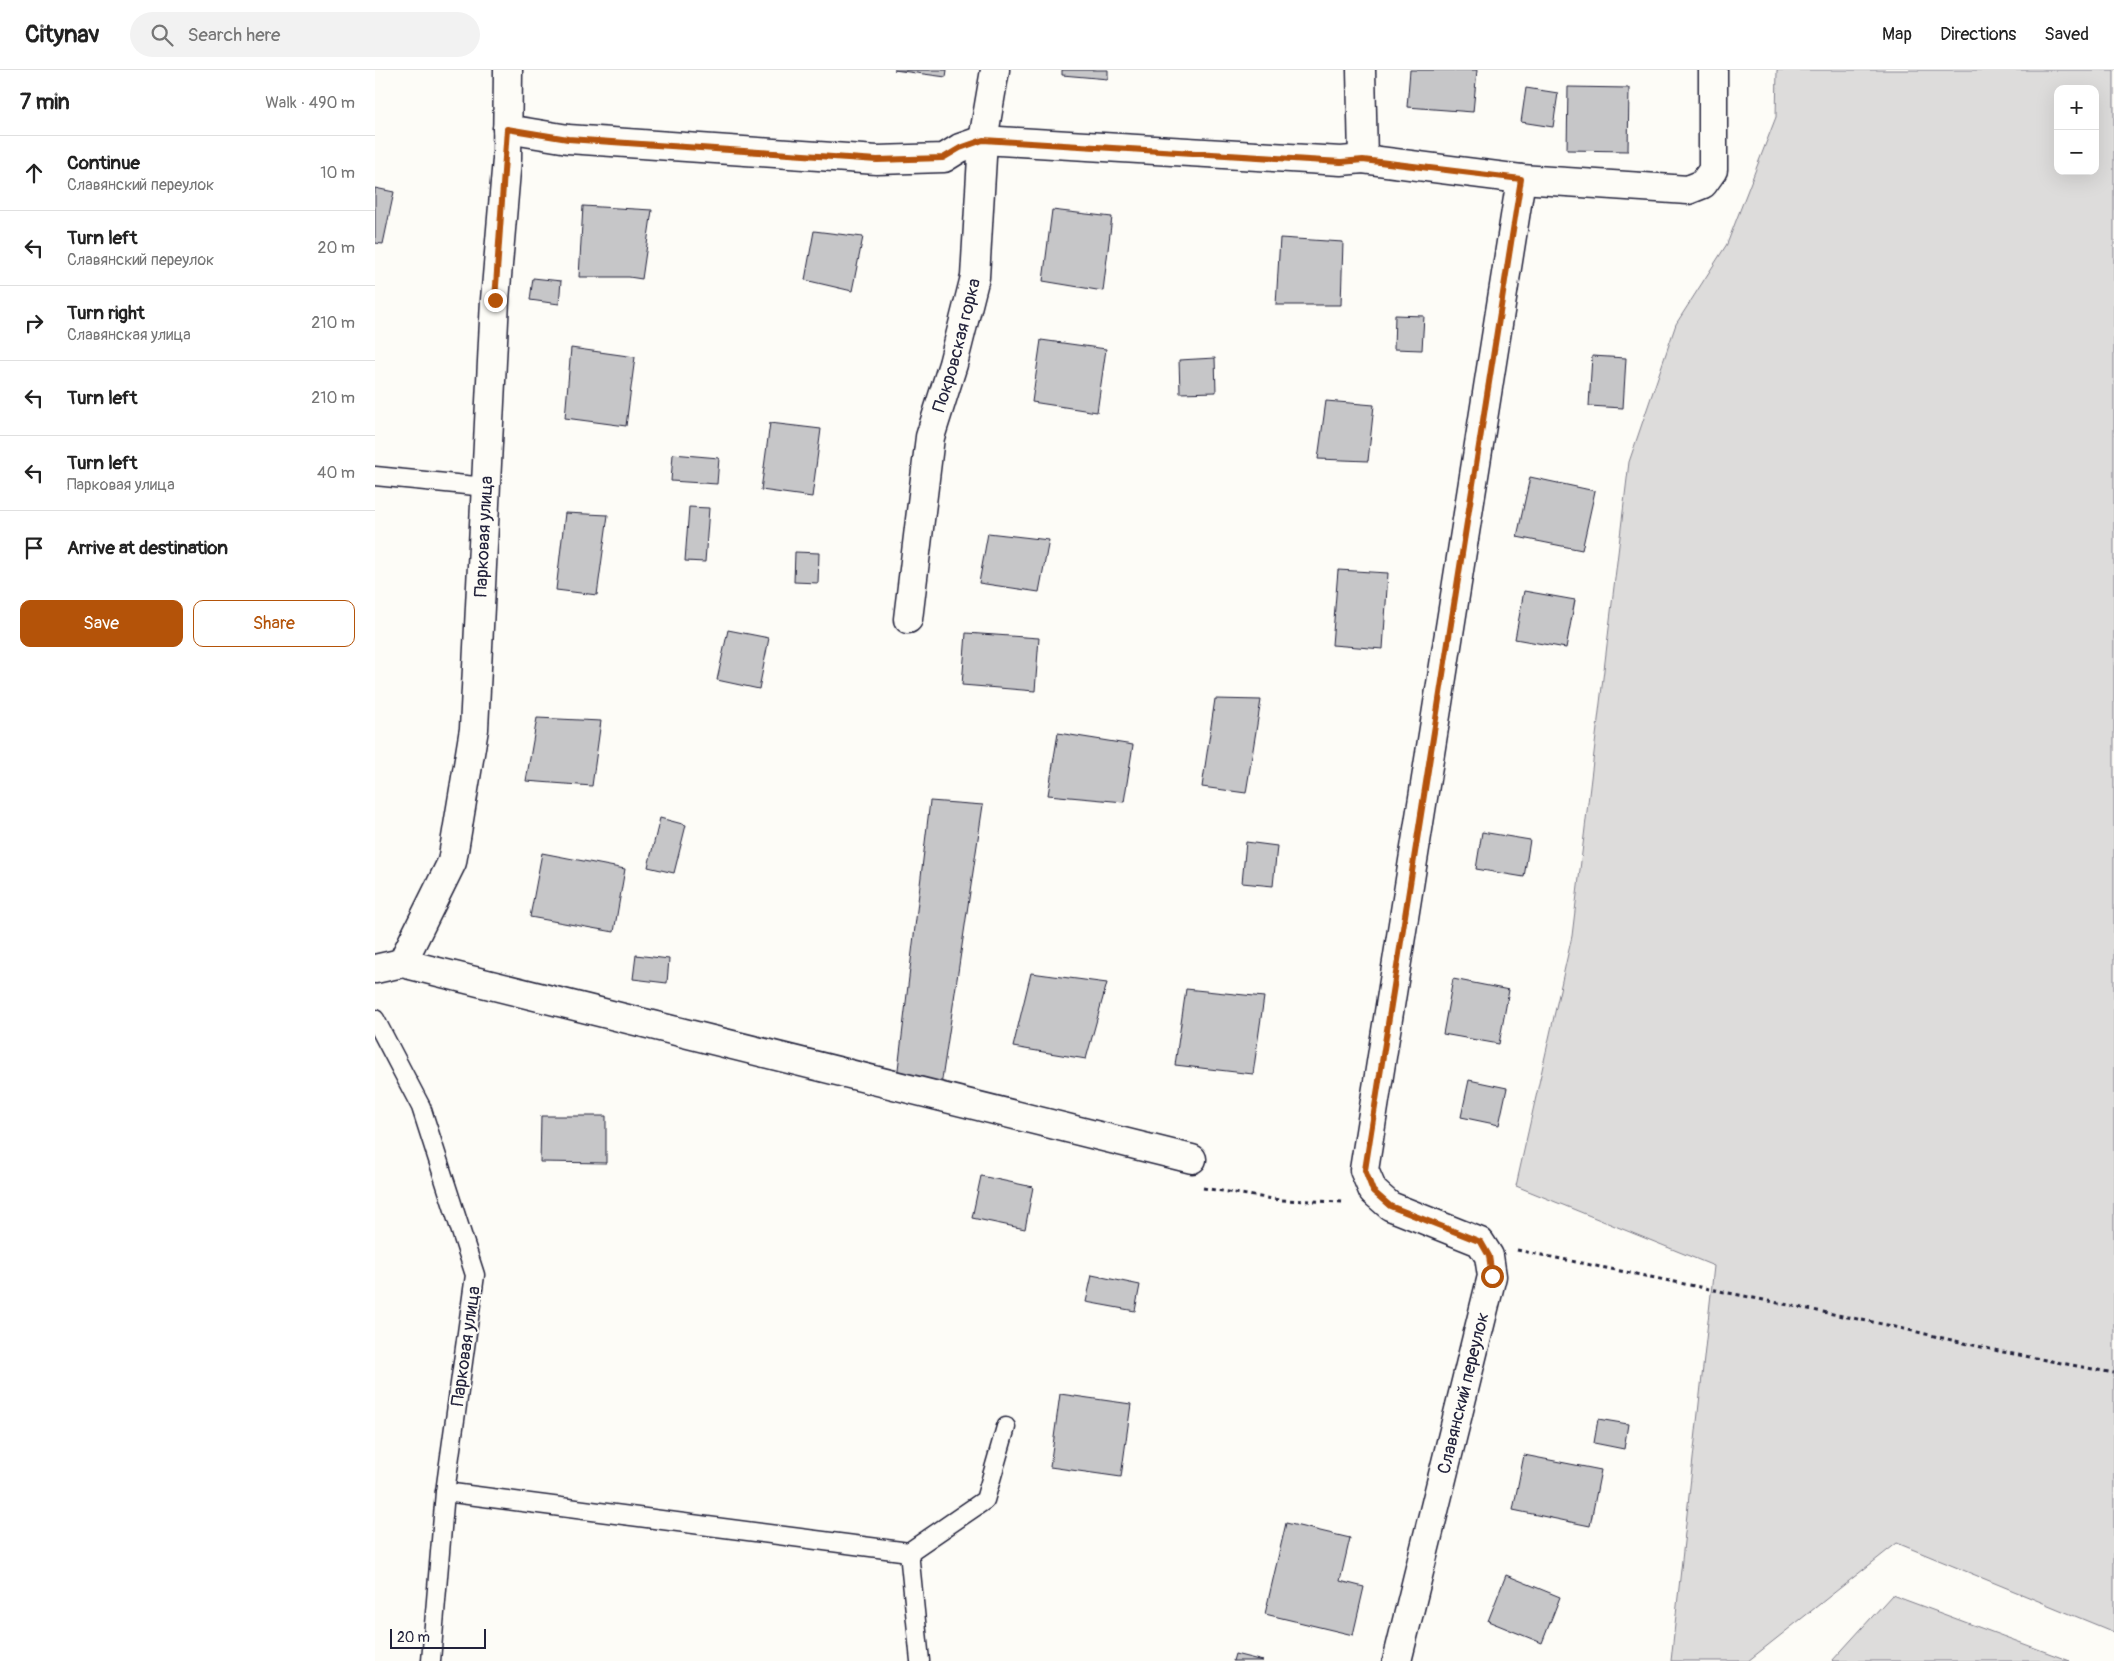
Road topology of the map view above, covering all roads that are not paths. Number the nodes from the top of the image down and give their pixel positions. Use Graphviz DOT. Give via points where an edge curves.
graph roads {
  1 [pos="508,70"];
  2 [pos="995,70"];
  3 [pos="1361,70"];
  4 [pos="1713,70"];
  5 [pos="507,129"];
  6 [pos="983,140"];
  7 [pos="1363,160"];
  8 [pos="1521,179"];
  9 [pos="375,476"];
  10 [pos="486,487"];
  11 [pos="908,619"];
  12 [pos="402,963"];
  13 [pos="375,969"];
  14 [pos="375,1018"];
  15 [pos="1192,1159"];
  16 [pos="1005,1427"];
  17 [pos="445,1492"];
  18 [pos="909,1552"];
  19 [pos="431,1661"];
  20 [pos="920,1661"];
  21 [pos="1397,1661"];
  1 -- 5 [label="street, Парковая улица"];
  2 -- 6 [label="street, Покровская горка"];
  3 -- 7 [label="street"];
  4 -- 8 [label="street" via="1713,170 1703,184 1688,190"];
  5 -- 6 [label="street" via="568,139 877,160 943,158"];
  5 -- 10 [label="street, Парковая улица"];
  6 -- 7 [label="street" via="1341,162"];
  6 -- 11 [label="street, Покровская горка" via="975,277 930,437"];
  7 -- 8 [label="street"];
  8 -- 21 [label="street, Славянский переулок" via="1365,1170 1381,1199 1481,1242 1489,1256 1492,1276"];
  9 -- 10 [label="lane"];
  10 -- 12 [label="street, Парковая улица" via="474,729 452,862"];
  12 -- 13 [label="street"];
  12 -- 15 [label="street"];
  14 -- 17 [label="lane, Парковая улица" via="421,1107 475,1275"];
  16 -- 18 [label="lane" via="985,1500"];
  17 -- 18 [label="lane"];
  17 -- 19 [label="lane, Парковая улица"];
  18 -- 20 [label="lane"];
}
